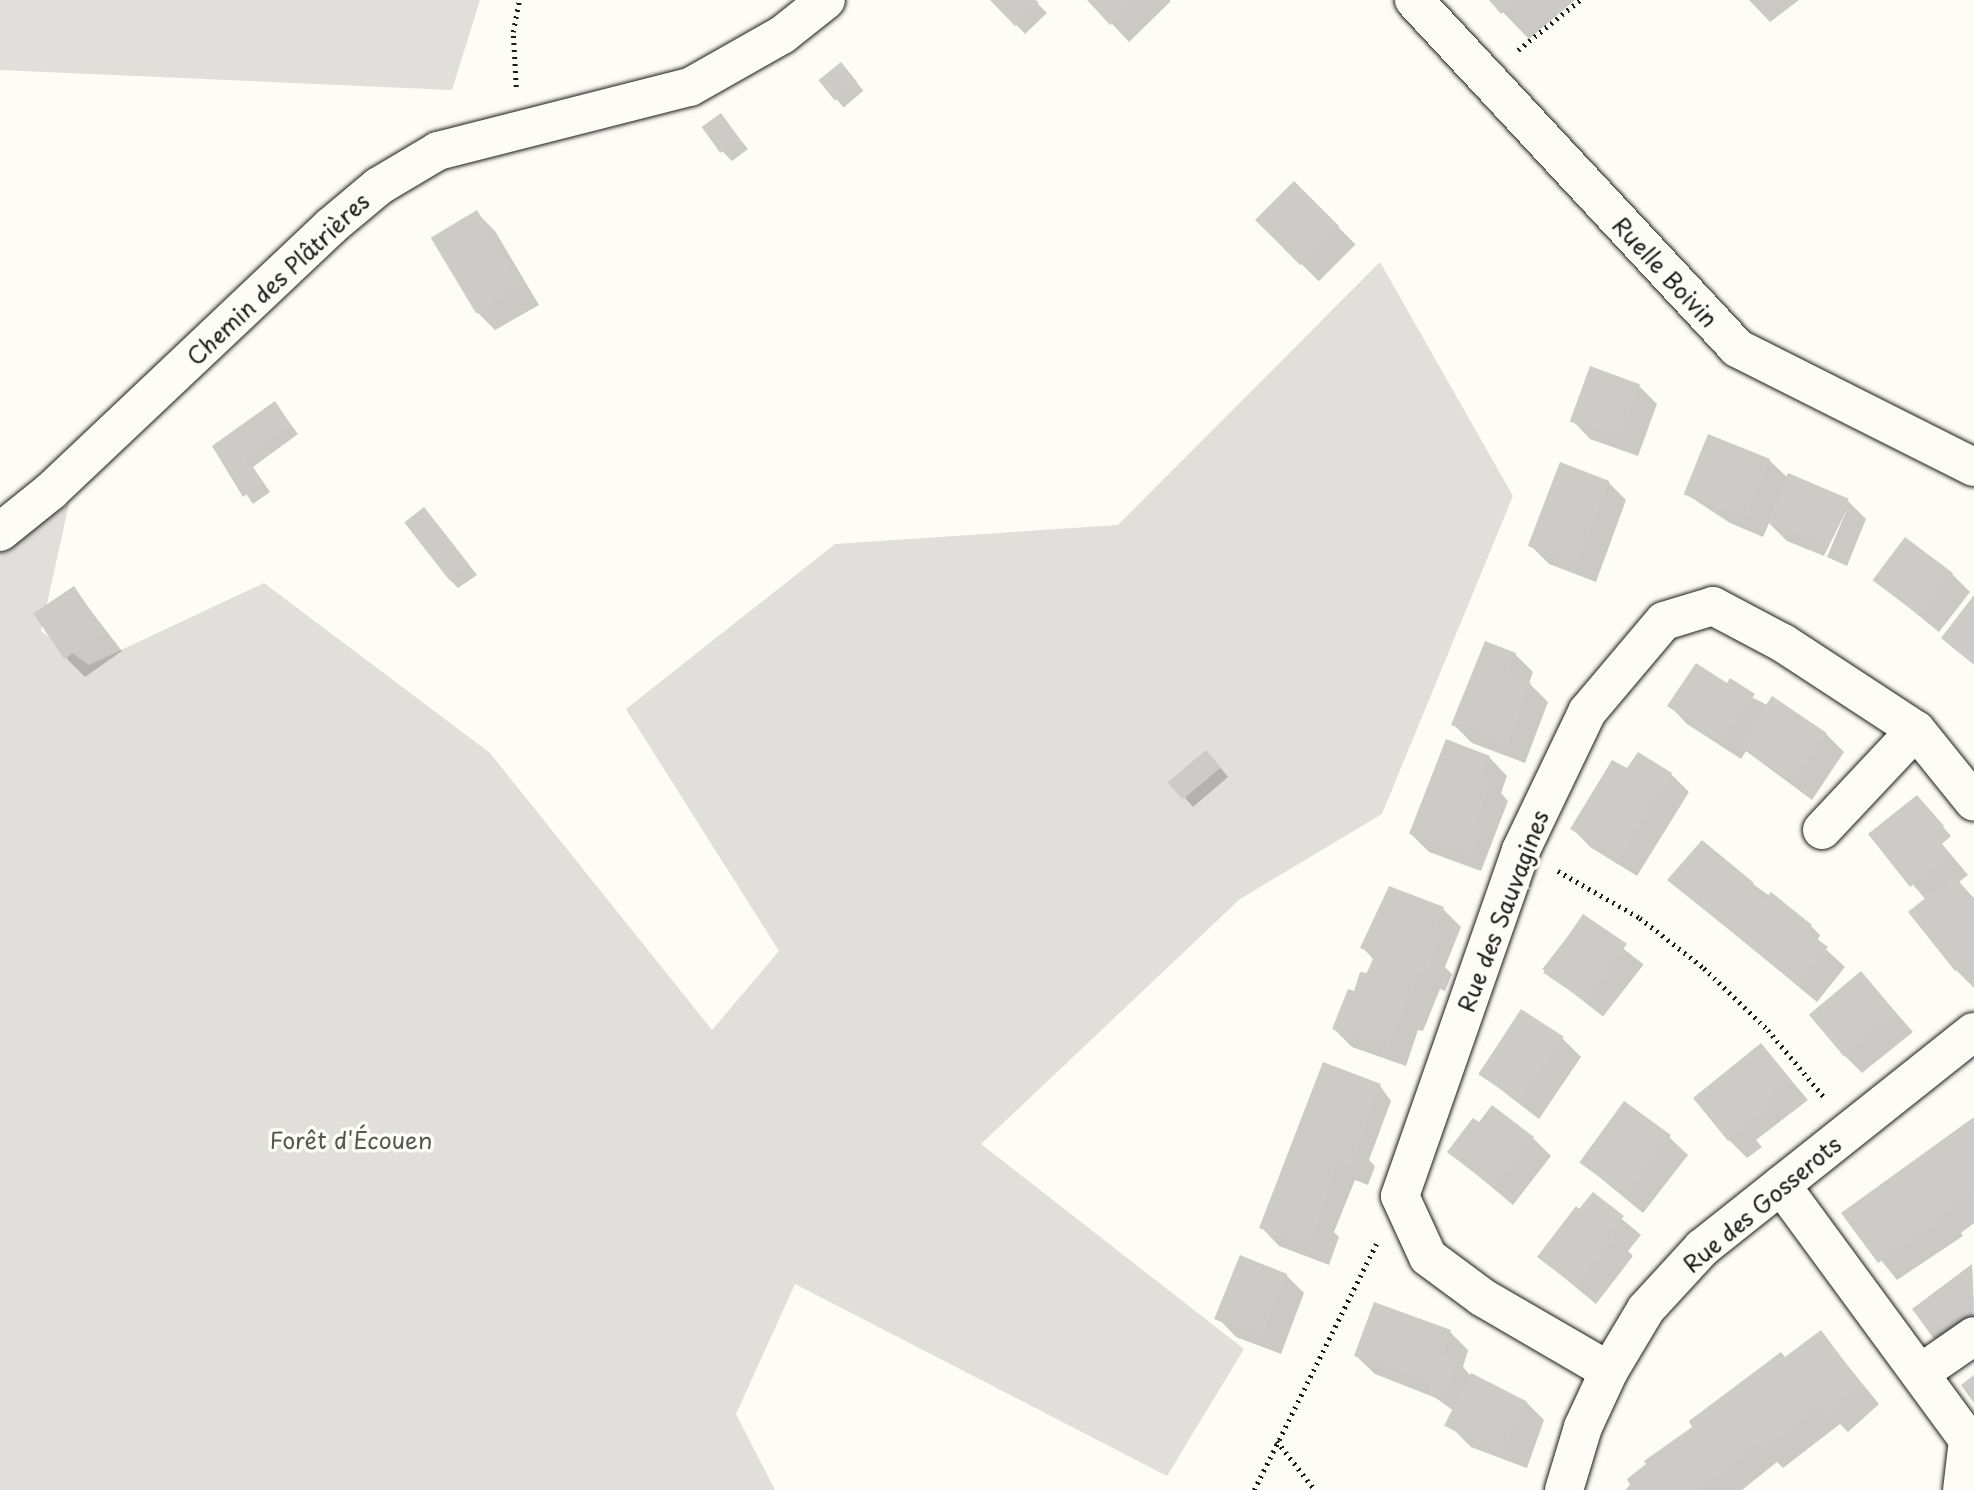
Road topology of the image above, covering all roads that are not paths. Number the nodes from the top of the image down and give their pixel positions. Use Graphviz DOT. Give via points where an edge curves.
graph roads {
  1 [pos="826,0"];
  2 [pos="1415,0"];
  3 [pos="1974,467"];
  4 [pos="0,532"];
  5 [pos="1916,730"];
  6 [pos="1974,802"];
  7 [pos="1822,830"];
  8 [pos="1974,1032"];
  9 [pos="1781,1185"];
  10 [pos="1974,1336"];
  11 [pos="1609,1371"];
  12 [pos="1922,1372"];
  13 [pos="1564,1490"];
  14 [pos="1962,1490"];
  1 -- 4 [label="street, Chemin des Plâtrières" via="782,35 690,87 438,151 379,186 51,491"];
  2 -- 3 [label="street, Ruelle Boivin" via="1737,348"];
  5 -- 6 [label="street, Rue des Sauvagines"];
  5 -- 7 [label="street"];
  5 -- 11 [label="street, Rue des Sauvagines" via="1783,643 1713,606 1664,621 1587,712 1521,850 1400,1196 1428,1257 1482,1297"];
  8 -- 9 [label="street, Rue des Gosserots"];
  9 -- 11 [label="street, Rue des Gosserots" via="1692,1258 1646,1309"];
  9 -- 12 [label="street"];
  10 -- 12 [label="street"];
  11 -- 13 [label="street, Rue des Gosserots" via="1583,1427"];
  12 -- 14 [label="street" via="1968,1440"];
}
